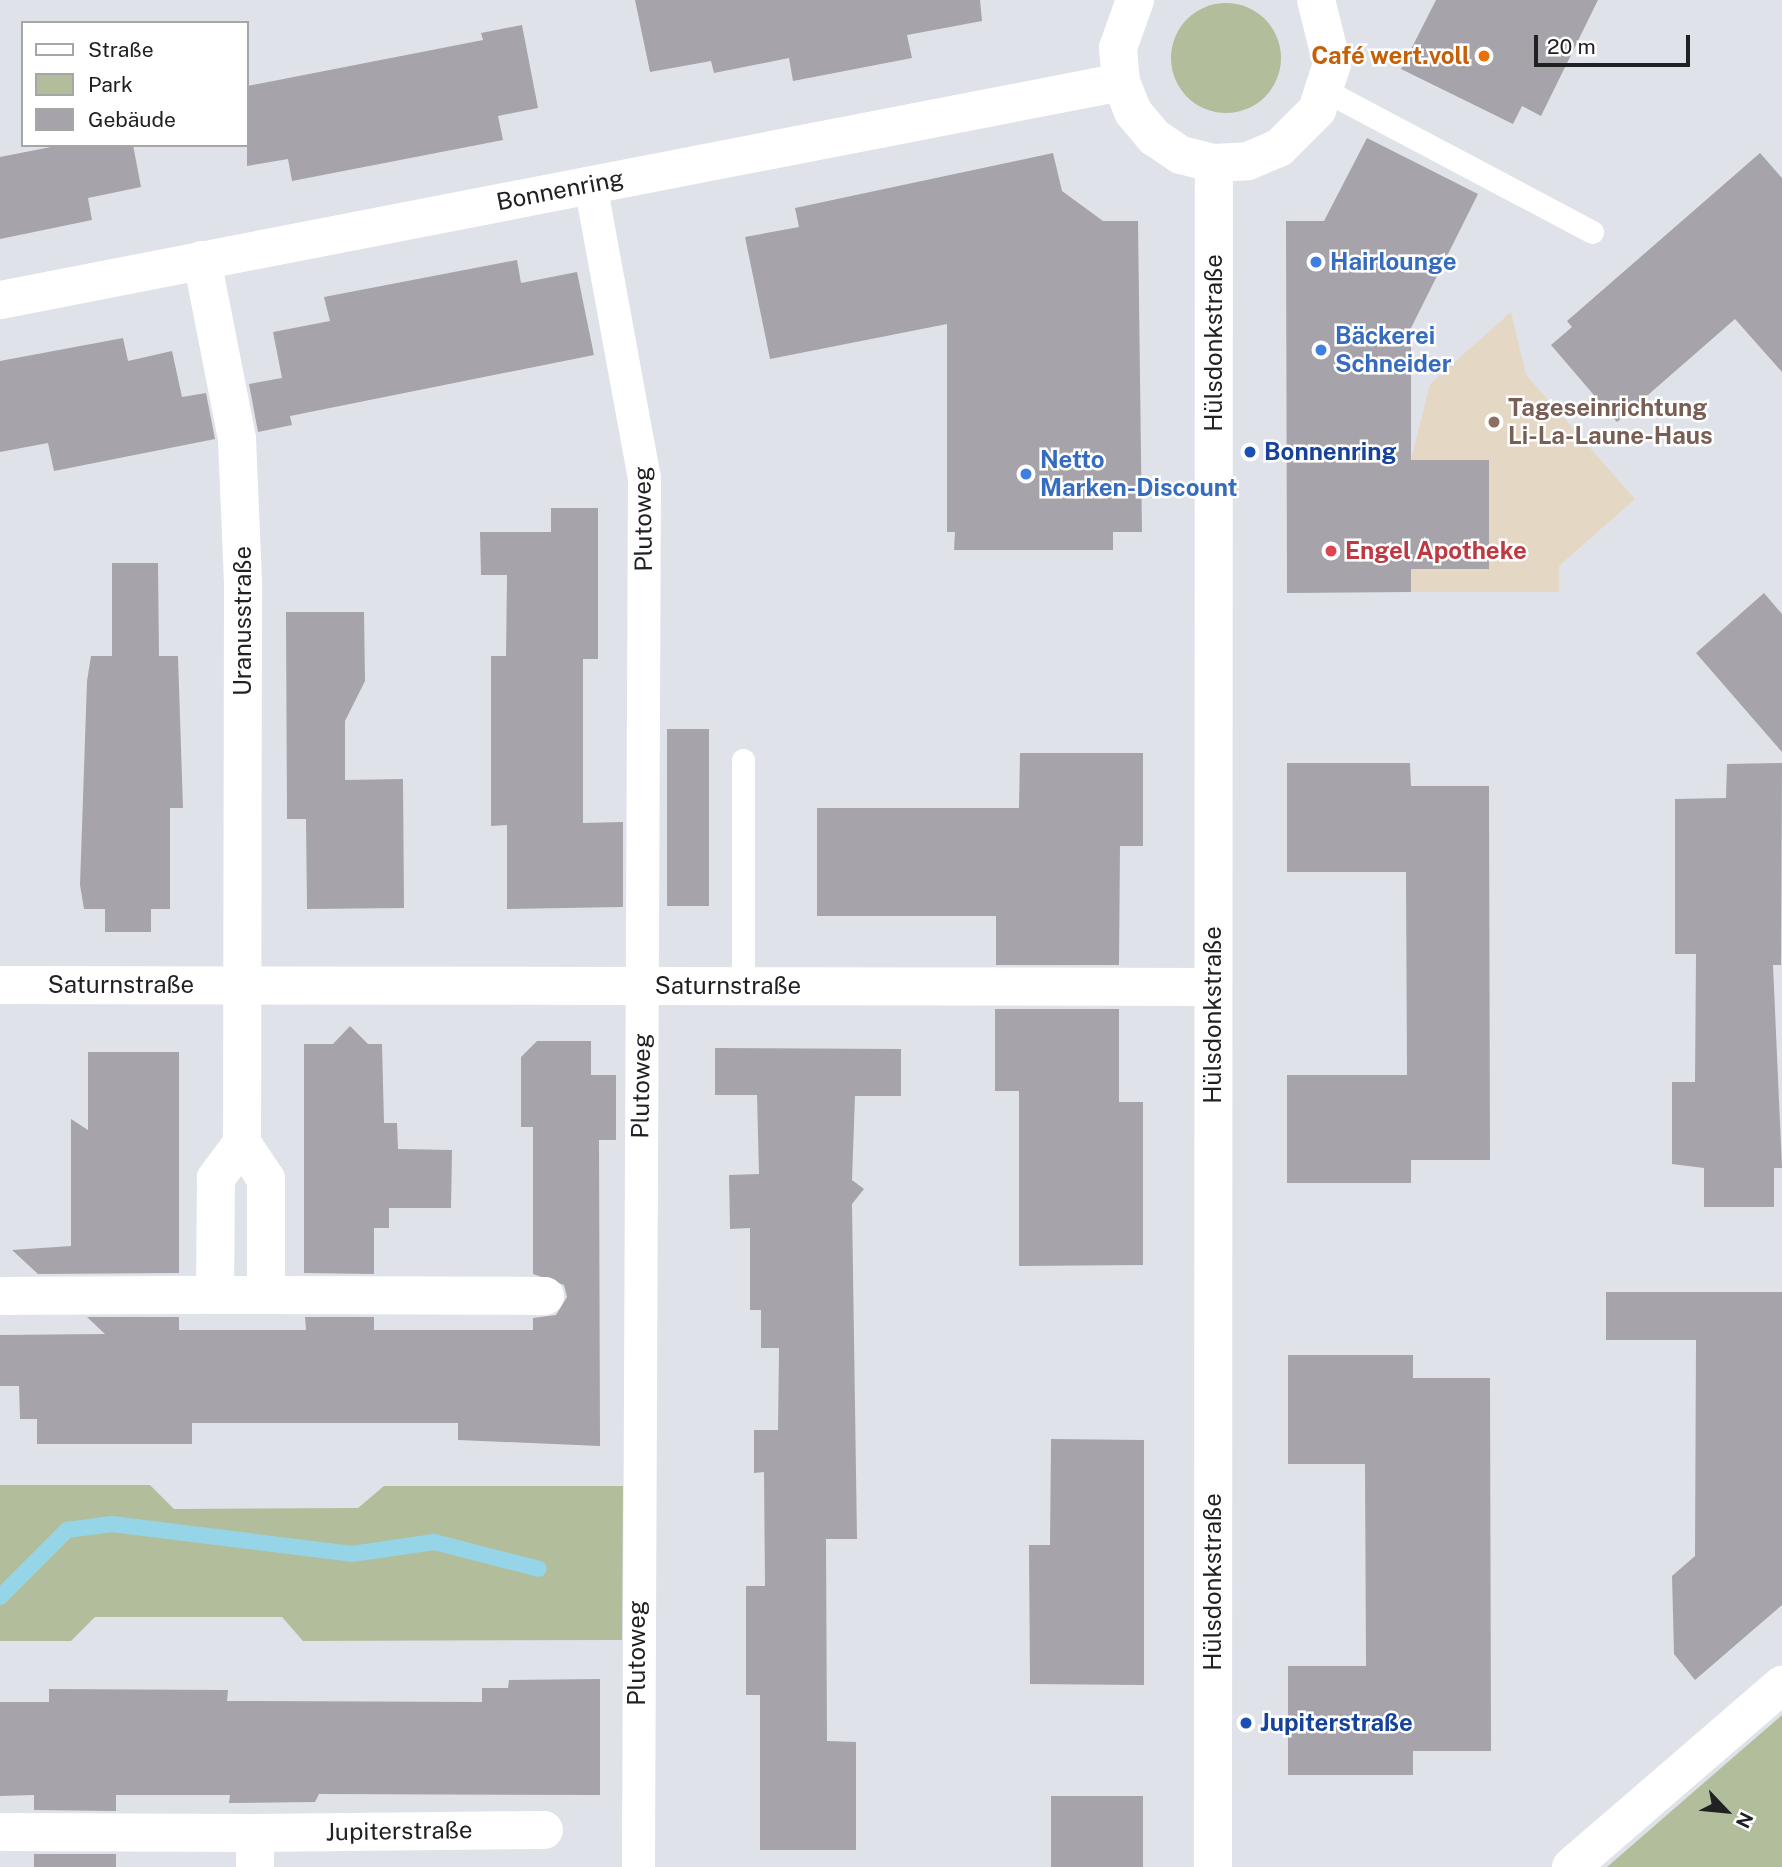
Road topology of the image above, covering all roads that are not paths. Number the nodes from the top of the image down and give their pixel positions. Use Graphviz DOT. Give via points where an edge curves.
graph roads {
  1 [pos="1135,0"];
  2 [pos="1316,0"];
  3 [pos="1121,82"];
  4 [pos="1326,91"];
  5 [pos="1214,163"];
  6 [pos="590,184"];
  7 [pos="1592,232"];
  8 [pos="202,260"];
  9 [pos="0,300"];
  10 [pos="743,760"];
  11 [pos="0,985"];
  12 [pos="243,985"];
  13 [pos="642,986"];
  14 [pos="743,986"];
  15 [pos="1213,987"];
  16 [pos="242,1143"];
  17 [pos="215,1295"];
  18 [pos="266,1295"];
  19 [pos="0,1296"];
  20 [pos="545,1296"];
  21 [pos="1782,1685"];
  22 [pos="544,1829"];
  23 [pos="0,1832"];
  24 [pos="162,1850"];
  25 [pos="255,1850"];
  26 [pos="638,1867"];
  27 [pos="1213,1867"];
  28 [pos="1571,1867"];
  1 -- 3 [label="street" via="1118,48"];
  2 -- 4 [label="street" via="1328,29"];
  3 -- 5 [label="street" via="1153,137 1181,155"];
  3 -- 6 [label="street, Bonnenring"];
  4 -- 5 [label="street" via="1306,127 1279,148 1248,161"];
  4 -- 7 [label="lane"];
  5 -- 15 [label="street, Hülsdonkstraße"];
  6 -- 8 [label="street, Bonnenring"];
  6 -- 13 [label="street, Plutoweg" via="642,447"];
  8 -- 9 [label="street, Bonnenring"];
  8 -- 12 [label="street, Uranusstraße" via="241,474"];
  10 -- 14 [label="lane"];
  11 -- 12 [label="street, Saturnstraße"];
  12 -- 13 [label="street, Saturnstraße"];
  12 -- 16 [label="street"];
  13 -- 14 [label="street, Saturnstraße"];
  13 -- 26 [label="street, Plutoweg"];
  14 -- 15 [label="street, Saturnstraße"];
  15 -- 27 [label="street, Hülsdonkstraße"];
  16 -- 17 [label="street" via="216,1178"];
  16 -- 18 [label="street" via="266,1179"];
  17 -- 18 [label="street"];
  17 -- 19 [label="street"];
  18 -- 20 [label="street"];
  21 -- 28 [label="street"];
  22 -- 25 [label="street, Jupiterstraße"];
  23 -- 24 [label="street, Jupiterstraße"];
  24 -- 25 [label="street, Jupiterstraße"];
}
